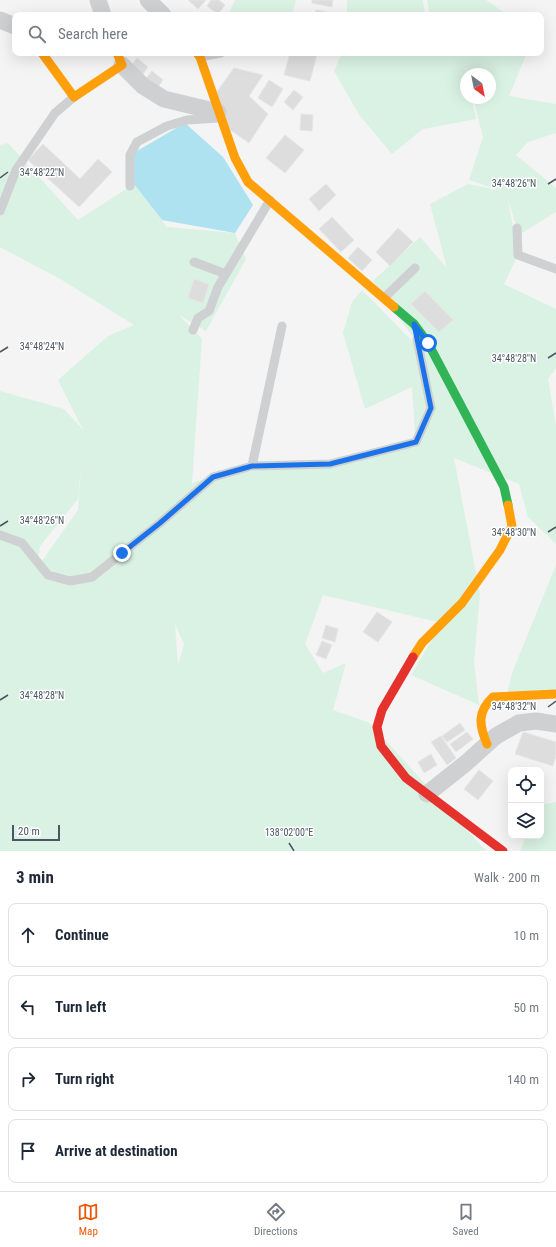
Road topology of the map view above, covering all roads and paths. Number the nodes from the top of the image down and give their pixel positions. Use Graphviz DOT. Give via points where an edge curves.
graph roads {
  1 [pos="98,0"];
  2 [pos="148,0"];
  3 [pos="102,12"];
  4 [pos="160,12"];
  5 [pos="0,20"];
  6 [pos="12,25"];
  7 [pos="44,56"];
  8 [pos="198,56"];
  9 [pos="119,59"];
  10 [pos="74,97"];
  11 [pos="220,115"];
  12 [pos="130,186"];
  13 [pos="270,200"];
  14 [pos="0,212"];
  15 [pos="517,228"];
  16 [pos="194,262"];
  17 [pos="416,268"];
  18 [pos="556,268"];
  19 [pos="226,274"];
  20 [pos="384,298"];
  21 [pos="414,324"];
  22 [pos="282,326"];
  23 [pos="193,330"];
  24 [pos="252,466"];
  25 [pos="0,535"];
  26 [pos="556,694"];
  27 [pos="556,724"];
  28 [pos="486,744"];
  29 [pos="427,794"];
  30 [pos="503,851"];
  1 -- 3 [label="street"];
  2 -- 4 [label="street"];
  5 -- 6 [label="street"];
  7 -- 10 [label="street"];
  8 -- 11 [label="street"];
  9 -- 10 [label="street"];
  9 -- 11 [label="street" via="143,86 164,99"];
  10 -- 14 [label="lane" via="56,113 16,170"];
  11 -- 12 [label="lane" via="166,126 137,142 130,155"];
  11 -- 13 [label="street" via="234,158 248,182"];
  13 -- 19 [label="lane"];
  13 -- 20 [label="street"];
  15 -- 18 [label="lane" via="518,255"];
  16 -- 19 [label="lane"];
  17 -- 20 [label="lane"];
  19 -- 23 [label="lane" via="218,286 209,311 198,318"];
  20 -- 21 [label="street"];
  21 -- 24 [label="lane" via="431,408 416,442 330,464"];
  21 -- 29 [label="street" via="428,343 504,487 512,526 500,550 462,603 422,643 382,710 377,727 381,746 406,778"];
  22 -- 24 [label="lane"];
  24 -- 25 [label="lane" via="213,477 92,577 70,580 48,575 22,543"];
  26 -- 28 [label="street" via="493,697 485,703 478,724"];
  27 -- 28 [label="street" via="536,721 520,723"];
  28 -- 29 [label="street"];
  29 -- 30 [label="street"];
}
